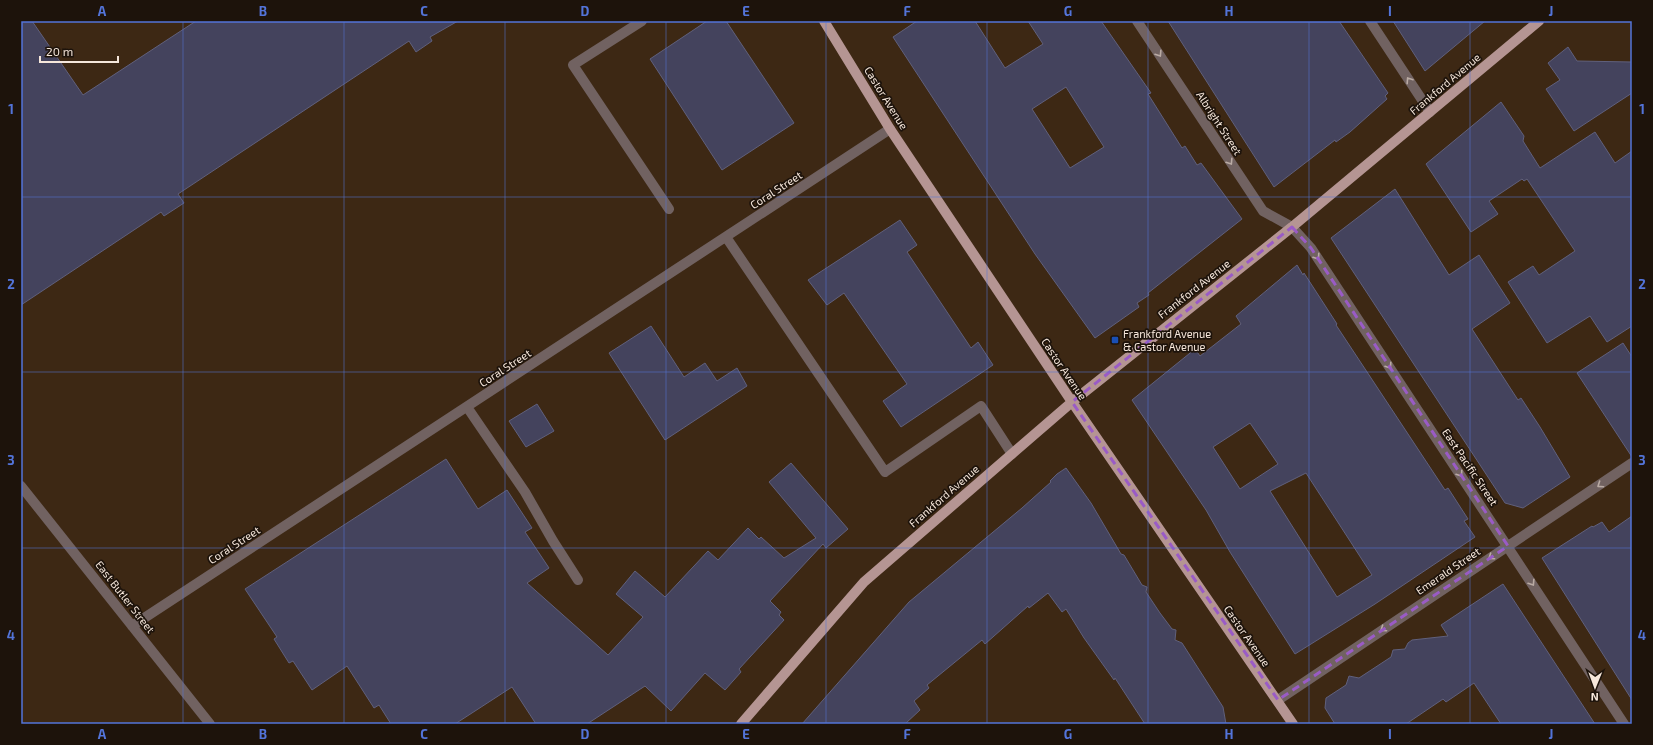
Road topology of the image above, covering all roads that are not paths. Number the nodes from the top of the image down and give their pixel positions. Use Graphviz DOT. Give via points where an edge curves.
graph roads {
  1 [pos="642,21"];
  2 [pos="824,21"];
  3 [pos="1137,21"];
  4 [pos="1370,21"];
  5 [pos="1539,21"];
  6 [pos="1430,112"];
  7 [pos="890,129"];
  8 [pos="669,209"];
  9 [pos="1292,227"];
  10 [pos="726,237"];
  11 [pos="1072,402"];
  12 [pos="467,407"];
  13 [pos="1012,454"];
  14 [pos="1632,463"];
  15 [pos="21,486"];
  16 [pos="1508,546"];
  17 [pos="578,580"];
  18 [pos="132,626"];
  19 [pos="1278,700"];
  20 [pos="210,724"];
  21 [pos="741,724"];
  22 [pos="1293,724"];
  23 [pos="1624,724"];
  1 -- 8 [label="street" via="573,65"];
  2 -- 7 [label="main road, Castor Avenue"];
  3 -- 9 [label="street, Albright Street, one-way" via="1263,211"];
  6 -- 4 [label="street, one-way"];
  5 -- 6 [label="main road, Frankford Avenue"];
  6 -- 9 [label="main road, Frankford Avenue"];
  7 -- 10 [label="street, Coral Street"];
  7 -- 11 [label="main road, Castor Avenue"];
  9 -- 11 [label="main road, Frankford Avenue"];
  9 -- 16 [label="street, East Pacific Street, one-way" via="1311,248"];
  10 -- 12 [label="street, Coral Street"];
  10 -- 13 [label="street" via="885,472 981,406"];
  11 -- 13 [label="main road, Frankford Avenue"];
  11 -- 19 [label="main road, Castor Avenue"];
  12 -- 17 [label="street" via="525,492"];
  12 -- 18 [label="street, Coral Street"];
  13 -- 21 [label="main road, Frankford Avenue" via="864,582"];
  14 -- 16 [label="street, Emerald Street, one-way"];
  15 -- 18 [label="street, East Butler Street"];
  16 -- 19 [label="street, Emerald Street, one-way"];
  16 -- 23 [label="street, East Pacific Street, one-way"];
  18 -- 20 [label="street, East Butler Street"];
  19 -- 22 [label="main road, Castor Avenue"];
}
